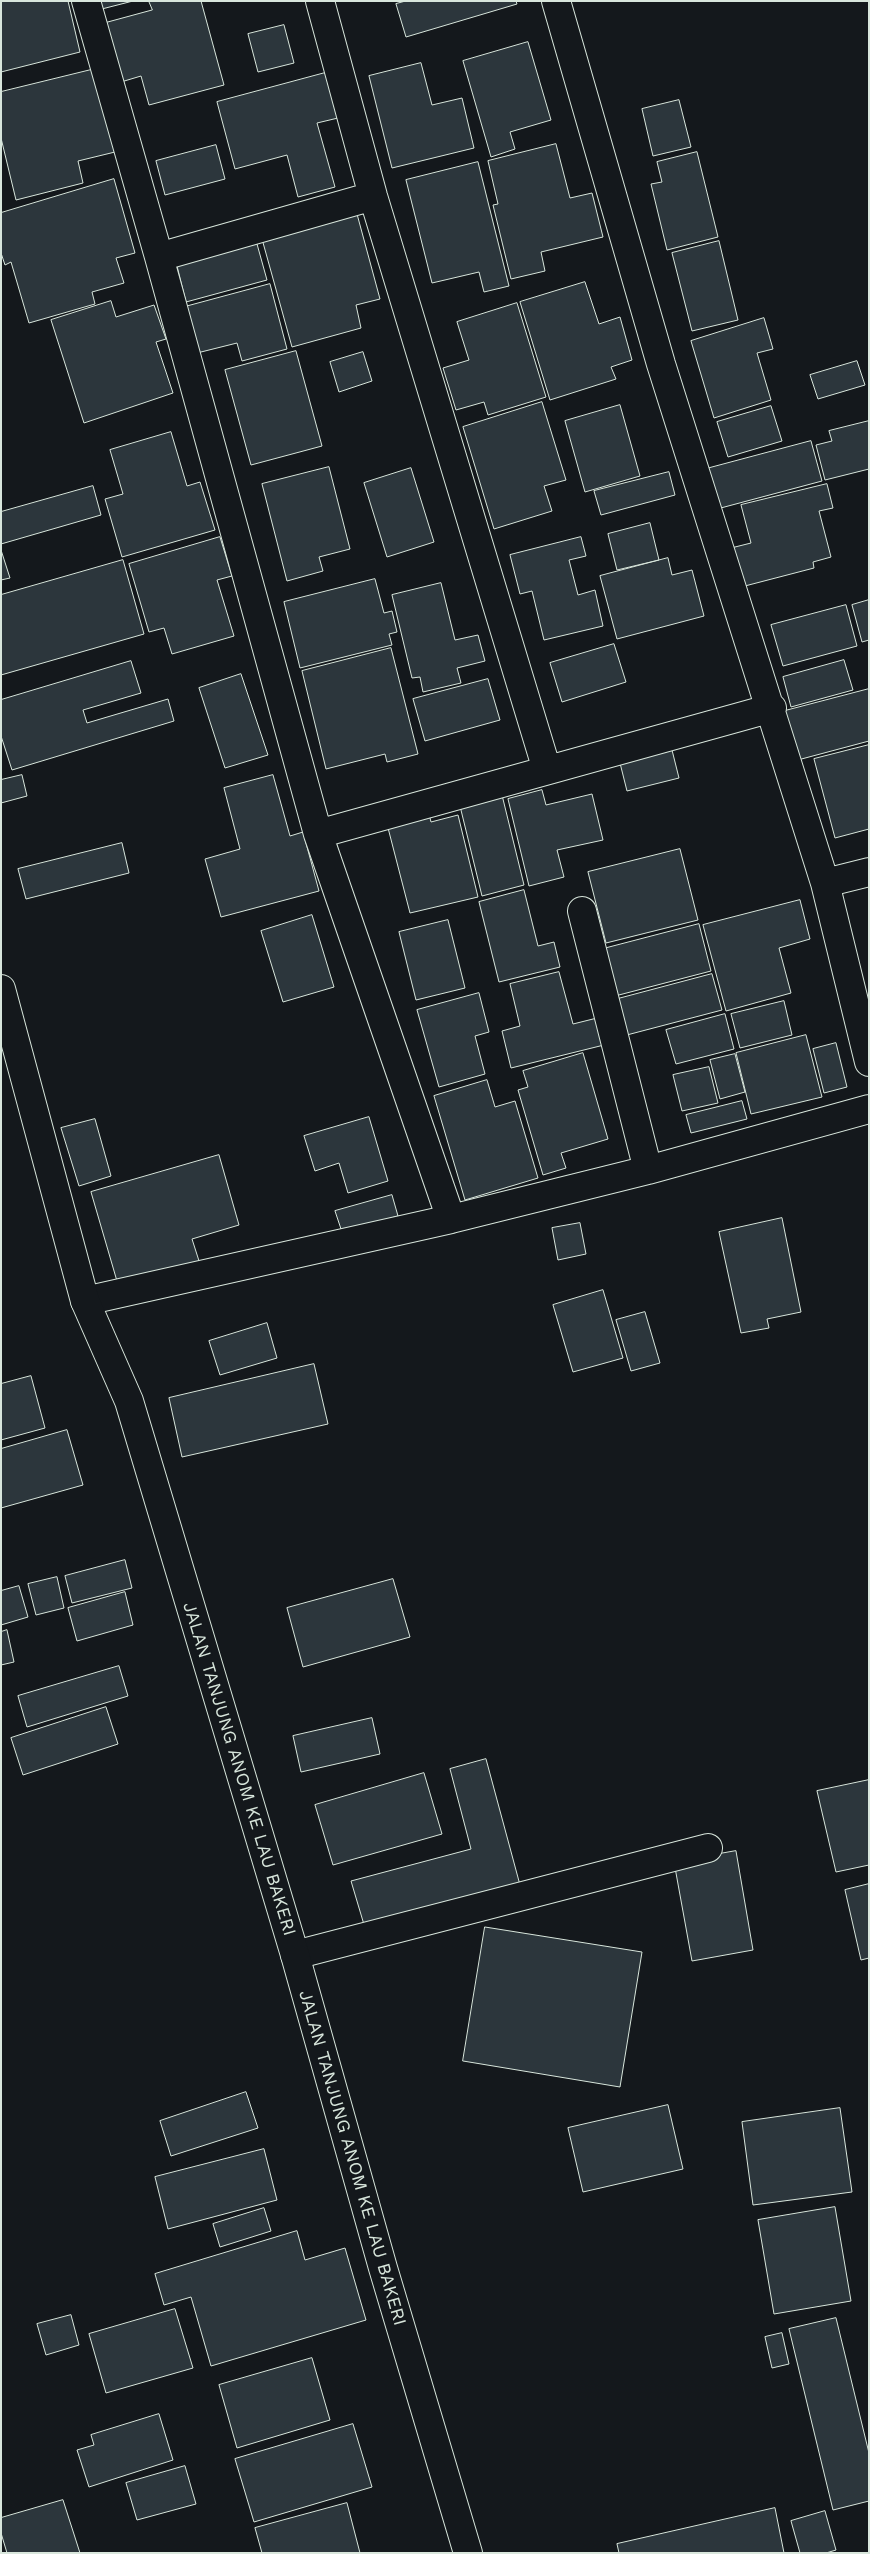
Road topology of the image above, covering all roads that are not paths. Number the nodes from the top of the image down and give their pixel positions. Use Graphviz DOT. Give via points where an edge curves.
graph roads {
  1 [pos="86,1"];
  2 [pos="320,1"];
  3 [pos="556,1"];
  4 [pos="373,196"];
  5 [pos="159,257"];
  6 [pos="772,708"];
  7 [pos="547,770"];
  8 [pos="318,834"];
  9 [pos="869,872"];
  10 [pos="826,883"];
  11 [pos="582,911"];
  12 [pos="1,989"];
  13 [pos="869,1062"];
  14 [pos="869,1109"];
  15 [pos="648,1170"];
  16 [pos="451,1219"];
  17 [pos="84,1301"];
  18 [pos="708,1848"];
  19 [pos="295,1955"];
  20 [pos="468,2553"];
  1 -- 5 [label="street"];
  2 -- 4 [label="street"];
  3 -- 6 [label="street" via="661,364"];
  4 -- 5 [label="street"];
  4 -- 7 [label="street"];
  5 -- 8 [label="street"];
  6 -- 7 [label="street"];
  6 -- 10 [label="street"];
  7 -- 8 [label="street"];
  8 -- 16 [label="street"];
  9 -- 10 [label="street"];
  10 -- 13 [label="street"];
  11 -- 15 [label="street"];
  12 -- 17 [label="street, JALAN TANJUNG ANOM KE LAU BAKERI"];
  14 -- 15 [label="street"];
  15 -- 16 [label="street"];
  16 -- 17 [label="street"];
  17 -- 19 [label="street, JALAN TANJUNG ANOM KE LAU BAKERI" via="129,1401"];
  18 -- 19 [label="street"];
  19 -- 20 [label="street, JALAN TANJUNG ANOM KE LAU BAKERI"];
}
